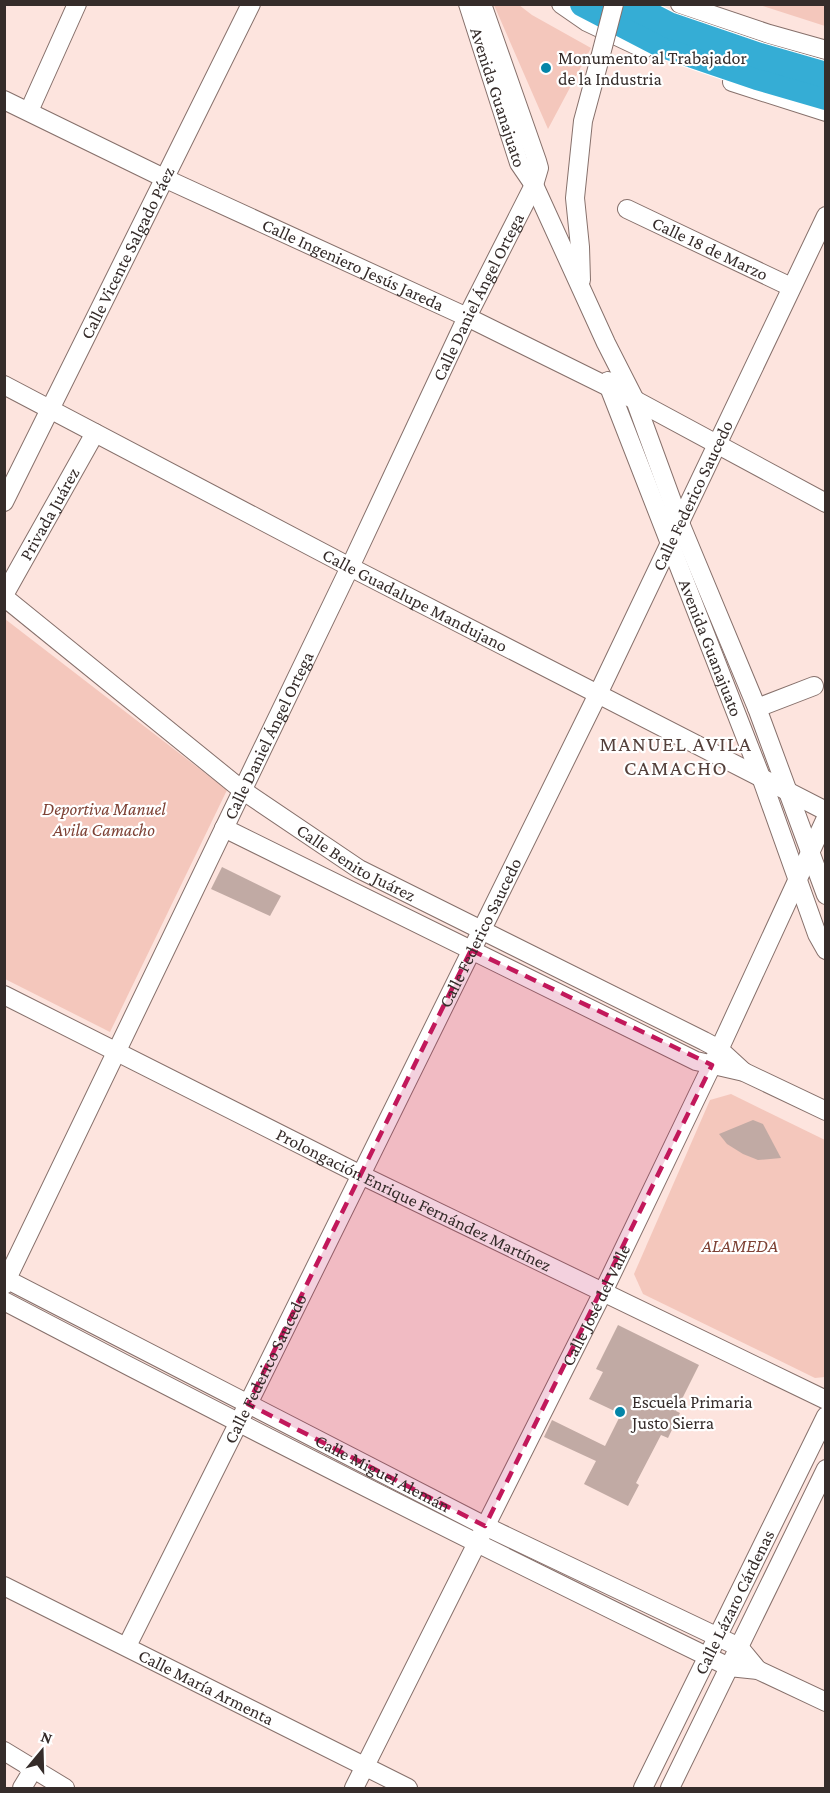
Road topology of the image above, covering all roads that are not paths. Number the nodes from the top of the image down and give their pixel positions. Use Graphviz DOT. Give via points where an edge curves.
graph roads {
  1 [pos="77,4"];
  2 [pos="251,4"];
  3 [pos="468,4"];
  4 [pos="482,4"];
  5 [pos="561,4"];
  6 [pos="583,4"];
  7 [pos="614,4"];
  8 [pos="628,4"];
  9 [pos="680,4"];
  10 [pos="825,51"];
  11 [pos="825,75"];
  12 [pos="825,97"];
  13 [pos="4,100"];
  14 [pos="29,111"];
  15 [pos="825,112"];
  16 [pos="164,178"];
  17 [pos="534,185"];
  18 [pos="627,209"];
  19 [pos="825,216"];
  20 [pos="791,287"];
  21 [pos="581,288"];
  22 [pos="467,317"];
  23 [pos="606,343"];
  24 [pos="4,385"];
  25 [pos="609,387"];
  26 [pos="635,400"];
  27 [pos="50,409"];
  28 [pos="95,433"];
  29 [pos="717,443"];
  30 [pos="4,502"];
  31 [pos="825,503"];
  32 [pos="680,523"];
  33 [pos="669,546"];
  34 [pos="350,567"];
  35 [pos="4,596"];
  36 [pos="813,686"];
  37 [pos="598,694"];
  38 [pos="757,708"];
  39 [pos="761,777"];
  40 [pos="242,790"];
  41 [pos="788,791"];
  42 [pos="825,811"];
  43 [pos="825,818"];
  44 [pos="224,828"];
  45 [pos="810,854"];
  46 [pos="797,880"];
  47 [pos="825,895"];
  48 [pos="481,930"];
  49 [pos="471,950"];
  50 [pos="825,950"];
  51 [pos="4,995"];
  52 [pos="117,1053"];
  53 [pos="715,1057"];
  54 [pos="825,1111"];
  55 [pos="361,1175"];
  56 [pos="5,1281"];
  57 [pos="603,1292"];
  58 [pos="4,1301"];
  59 [pos="825,1400"];
  60 [pos="248,1404"];
  61 [pos="825,1416"];
  62 [pos="238,1424"];
  63 [pos="825,1469"];
  64 [pos="485,1526"];
  65 [pos="476,1544"];
  66 [pos="4,1586"];
  67 [pos="716,1637"];
  68 [pos="127,1646"];
  69 [pos="739,1647"];
  70 [pos="706,1656"];
  71 [pos="729,1667"];
  72 [pos="758,1670"];
  73 [pos="825,1702"];
  74 [pos="4,1751"];
  75 [pos="364,1767"];
  76 [pos="34,1768"];
  77 [pos="22,1788"];
  78 [pos="65,1788"];
  79 [pos="354,1788"];
  80 [pos="408,1788"];
  81 [pos="643,1788"];
  82 [pos="670,1788"];
  1 -- 14 [label="street"];
  2 -- 16 [label="street, Calle Vicente Salgado Páez"];
  3 -- 17 [label="street, Avenida Guanajuato" via="519,163"];
  4 -- 17 [label="street, Avenida Guanajuato" via="537,160"];
  5 -- 15 [label="street" via="587,22 655,54"];
  6 -- 12 [label="highway" via="660,44"];
  7 -- 21 [label="street, bridge" via="583,121 575,198"];
  8 -- 11 [label="highway" via="669,25"];
  9 -- 10 [label="street"];
  13 -- 14 [label="street, Calle Ingeniero Jesús Jareda"];
  14 -- 16 [label="street, Calle Ingeniero Jesús Jareda"];
  16 -- 22 [label="street, Calle Ingeniero Jesús Jareda"];
  16 -- 27 [label="street, Calle Vicente Salgado Páez"];
  17 -- 21 [label="street, Avenida Guanajuato"];
  17 -- 22 [label="street, Calle Daniel Ángel Ortega"];
  18 -- 20 [label="street, Calle 18 de Marzo"];
  19 -- 20 [label="street, Calle Federico Saucedo"];
  20 -- 29 [label="street, Calle Federico Saucedo"];
  21 -- 23 [label="street, Avenida Guanajuato"];
  22 -- 25 [label="street, Calle Ingeniero Jesús Jareda"];
  22 -- 34 [label="street, Calle Daniel Ángel Ortega"];
  23 -- 25 [label="street, Avenida Guanajuato"];
  23 -- 26 [label="street, Avenida Guanajuato"];
  24 -- 27 [label="street, Calle Guadalupe Mandujano"];
  25 -- 26 [label="street, Calle Ingeniero Jesús Jareda"];
  25 -- 33 [label="street, Avenida Guanajuato"];
  26 -- 29 [label="street, Calle Ingeniero Jesús Jareda"];
  26 -- 32 [label="street, Avenida Guanajuato"];
  27 -- 28 [label="street, Calle Guadalupe Mandujano"];
  27 -- 30 [label="street, Calle Vicente Salgado Páez"];
  28 -- 34 [label="street, Calle Guadalupe Mandujano"];
  28 -- 35 [label="street, Privada Juárez"];
  29 -- 31 [label="street, Calle Ingeniero Jesús Jareda"];
  29 -- 32 [label="street, Calle Federico Saucedo"];
  32 -- 33 [label="street, Calle Federico Saucedo"];
  32 -- 38 [label="street, Avenida Guanajuato"];
  33 -- 37 [label="street, Calle Federico Saucedo"];
  33 -- 39 [label="street, Avenida Guanajuato"];
  34 -- 37 [label="street, Calle Guadalupe Mandujano"];
  34 -- 40 [label="street, Calle Daniel Ángel Ortega"];
  35 -- 40 [label="street, Calle Benito Juárez"];
  36 -- 38 [label="street"];
  37 -- 39 [label="street, Calle Guadalupe Mandujano"];
  37 -- 48 [label="street, Calle Federico Saucedo"];
  38 -- 41 [label="street, Avenida Guanajuato"];
  39 -- 41 [label="street, Calle Guadalupe Mandujano"];
  39 -- 46 [label="street, Avenida Guanajuato"];
  40 -- 44 [label="street, Calle Daniel Ángel Ortega"];
  40 -- 48 [label="street, Calle Benito Juárez" via="359,869"];
  41 -- 42 [label="street, Calle Guadalupe Mandujano"];
  41 -- 45 [label="street, Avenida Guanajuato"];
  43 -- 45 [label="street, Calle José del Valle"];
  44 -- 49 [label="street, Calle Benito Juárez"];
  44 -- 52 [label="street, Calle Daniel Ángel Ortega"];
  45 -- 46 [label="street, Calle José del Valle"];
  45 -- 47 [label="street, Avenida Guanajuato"];
  46 -- 50 [label="street, Avenida Guanajuato"];
  46 -- 53 [label="street, Calle José del Valle"];
  48 -- 49 [label="street, Calle Federico Saucedo"];
  48 -- 53 [label="street, Calle Benito Juárez"];
  49 -- 53 [label="street, Calle Benito Juárez" via="696,1061"];
  49 -- 55 [label="street, Calle Federico Saucedo"];
  51 -- 52 [label="street, Prolongación Enrique Fernández Martínez"];
  52 -- 55 [label="street, Prolongación Enrique Fernández Martínez"];
  52 -- 56 [label="street, Calle Daniel Ángel Ortega"];
  53 -- 54 [label="street, Calle Benito Juárez"];
  53 -- 57 [label="street, Calle José del Valle"];
  55 -- 57 [label="street, Prolongación Enrique Fernández Martínez"];
  55 -- 60 [label="street, Calle Federico Saucedo"];
  56 -- 60 [label="street, Calle Miguel Alemán"];
  57 -- 59 [label="street, Prolongación Enrique Fernández Martínez"];
  57 -- 64 [label="street, Calle José del Valle"];
  58 -- 62 [label="street, Calle Miguel Alemán"];
  60 -- 62 [label="street, Calle Federico Saucedo"];
  60 -- 64 [label="street, Calle Miguel Alemán"];
  61 -- 67 [label="street, Calle Lázaro Cárdenas"];
  62 -- 65 [label="street, Calle Miguel Alemán"];
  62 -- 68 [label="street, Calle Federico Saucedo"];
  63 -- 69 [label="street, Calle Lázaro Cárdenas"];
  64 -- 65 [label="street, Calle José del Valle"];
  64 -- 67 [label="street, Calle Miguel Alemán"];
  65 -- 70 [label="street, Calle Miguel Alemán"];
  65 -- 75 [label="street, Calle José del Valle"];
  66 -- 68 [label="street, Calle María Armenta"];
  67 -- 69 [label="street, Calle Miguel Alemán"];
  67 -- 70 [label="street, Calle Lázaro Cárdenas"];
  68 -- 75 [label="street, Calle María Armenta"];
  69 -- 71 [label="street, Calle Lázaro Cárdenas"];
  69 -- 72 [label="street, Calle Miguel Alemán"];
  70 -- 71 [label="street, Calle Miguel Alemán"];
  70 -- 81 [label="street, Calle Lázaro Cárdenas"];
  71 -- 72 [label="street, Calle Miguel Alemán"];
  71 -- 82 [label="street, Calle Lázaro Cárdenas"];
  72 -- 73 [label="street, Calle Miguel Alemán"];
  74 -- 76 [label="street"];
  75 -- 79 [label="street, Calle José del Valle"];
  75 -- 80 [label="street, Calle María Armenta"];
  76 -- 77 [label="street"];
  76 -- 78 [label="street"];
}
